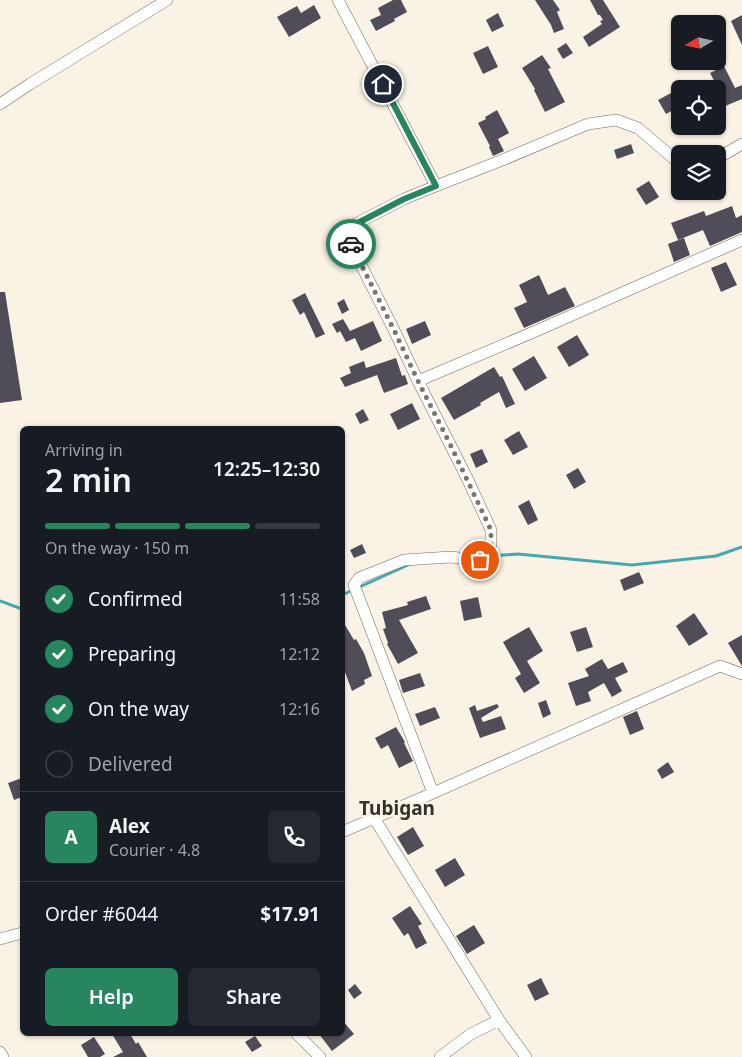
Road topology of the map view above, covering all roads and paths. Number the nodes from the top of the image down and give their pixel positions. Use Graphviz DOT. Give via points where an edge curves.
graph roads {
  1 [pos="167,0"];
  2 [pos="338,0"];
  3 [pos="0,104"];
  4 [pos="742,144"];
  5 [pos="726,153"];
  6 [pos="671,156"];
  7 [pos="436,186"];
  8 [pos="742,240"];
  9 [pos="418,381"];
  10 [pos="742,674"];
  11 [pos="433,793"];
  12 [pos="374,818"];
  13 [pos="345,831"];
  14 [pos="20,934"];
  15 [pos="0,939"];
  16 [pos="499,1020"];
  17 [pos="299,1036"];
  18 [pos="0,1052"];
  19 [pos="3,1057"];
  20 [pos="320,1057"];
  21 [pos="440,1057"];
  22 [pos="526,1057"];
  1 -- 3 [label="street"];
  2 -- 7 [label="street"];
  4 -- 5 [label="street"];
  6 -- 7 [label="street" via="638,128 616,120 588,124"];
  7 -- 9 [label="street" via="348,228 349,241"];
  8 -- 9 [label="street"];
  9 -- 11 [label="street" via="491,530 491,552 480,560 451,557 404,560 359,578 356,590"];
  10 -- 11 [label="street" via="720,666"];
  11 -- 12 [label="street"];
  12 -- 13 [label="street"];
  12 -- 16 [label="street"];
  14 -- 15 [label="street"];
  16 -- 21 [label="street" via="471,1034"];
  16 -- 22 [label="street"];
  17 -- 20 [label="street"];
  18 -- 19 [label="street"];
}
